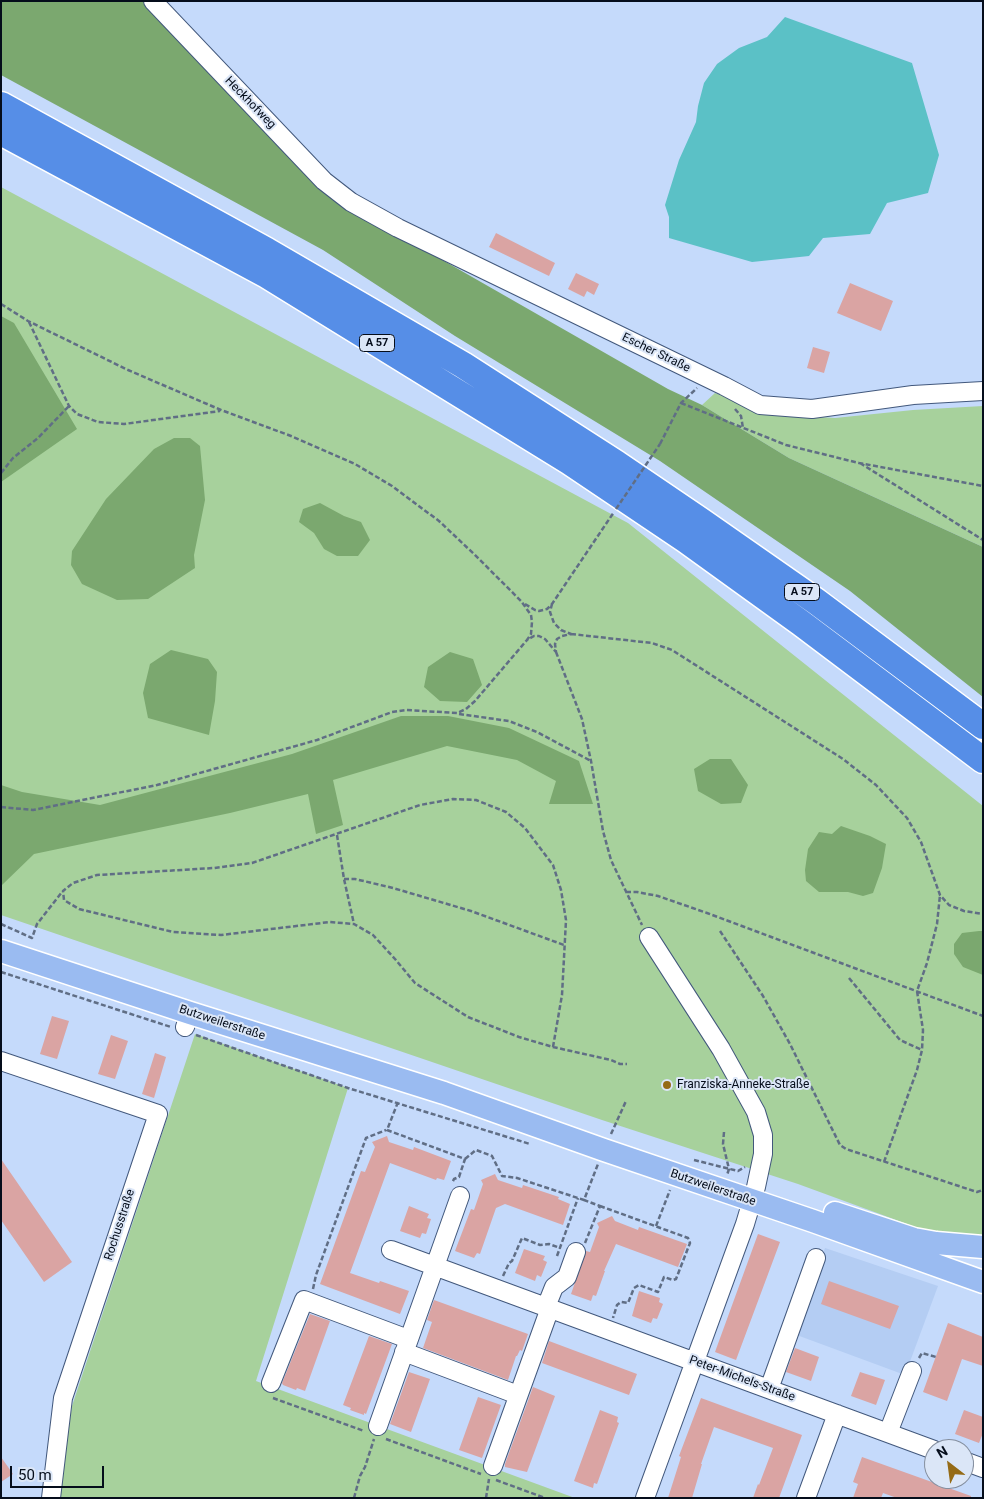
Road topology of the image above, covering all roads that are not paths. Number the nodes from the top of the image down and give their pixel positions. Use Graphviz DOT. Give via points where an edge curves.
graph roads {
  1 [pos="153,1"];
  2 [pos="1,105"];
  3 [pos="1,132"];
  4 [pos="351,202"];
  5 [pos="983,391"];
  6 [pos="983,726"];
  7 [pos="983,760"];
  8 [pos="649,937"];
  9 [pos="1,951"];
  10 [pos="1,1061"];
  11 [pos="455,1192"];
  12 [pos="754,1194"];
  13 [pos="983,1247"];
  14 [pos="391,1250"];
  15 [pos="573,1250"];
  16 [pos="816,1258"];
  17 [pos="435,1266"];
  18 [pos="983,1282"];
  19 [pos="548,1308"];
  20 [pos="406,1346"];
  21 [pos="694,1362"];
  22 [pos="912,1371"];
  23 [pos="271,1383"];
  24 [pos="769,1389"];
  25 [pos="518,1395"];
  26 [pos="837,1414"];
  27 [pos="375,1433"];
  28 [pos="888,1433"];
  29 [pos="924,1446"];
  30 [pos="491,1472"];
  31 [pos="51,1498"];
  32 [pos="645,1498"];
  33 [pos="806,1498"];
  1 -- 4 [label="street, Heckhofweg" via="324,181"];
  2 -- 6 [label="highway, A 57" via="267,251 463,365 708,526 817,602"];
  3 -- 7 [label="highway, A 57" via="265,274 570,462 686,540"];
  4 -- 5 [label="street, Escher Straße" via="760,405 812,409 913,394"];
  8 -- 12 [label="street" via="756,1112 763,1135 763,1154"];
  9 -- 12 [label="main road, Butzweilerstraße" via="185,1025 404,1080"];
  10 -- 31 [label="street, Rochusstraße" via="158,1114 63,1398"];
  11 -- 17 [label="street"];
  12 -- 13 [label="main road, Butzweilerstraße" via="914,1239"];
  12 -- 18 [label="main road, Butzweilerstraße"];
  12 -- 21 [label="street"];
  14 -- 17 [label="street, Peter-Michels-Straße"];
  15 -- 19 [label="street" via="567,1277 554,1287"];
  16 -- 24 [label="street"];
  17 -- 19 [label="street, Peter-Michels-Straße"];
  17 -- 20 [label="street"];
  19 -- 21 [label="street, Peter-Michels-Straße"];
  19 -- 25 [label="street"];
  20 -- 23 [label="street" via="304,1300"];
  20 -- 25 [label="street"];
  20 -- 27 [label="street"];
  21 -- 24 [label="street, Peter-Michels-Straße"];
  21 -- 32 [label="street"];
  22 -- 28 [label="street"];
  24 -- 26 [label="street, Peter-Michels-Straße"];
  25 -- 30 [label="street"];
  26 -- 28 [label="street, Peter-Michels-Straße"];
  26 -- 33 [label="street"];
  28 -- 29 [label="street, Peter-Michels-Straße"];
}
